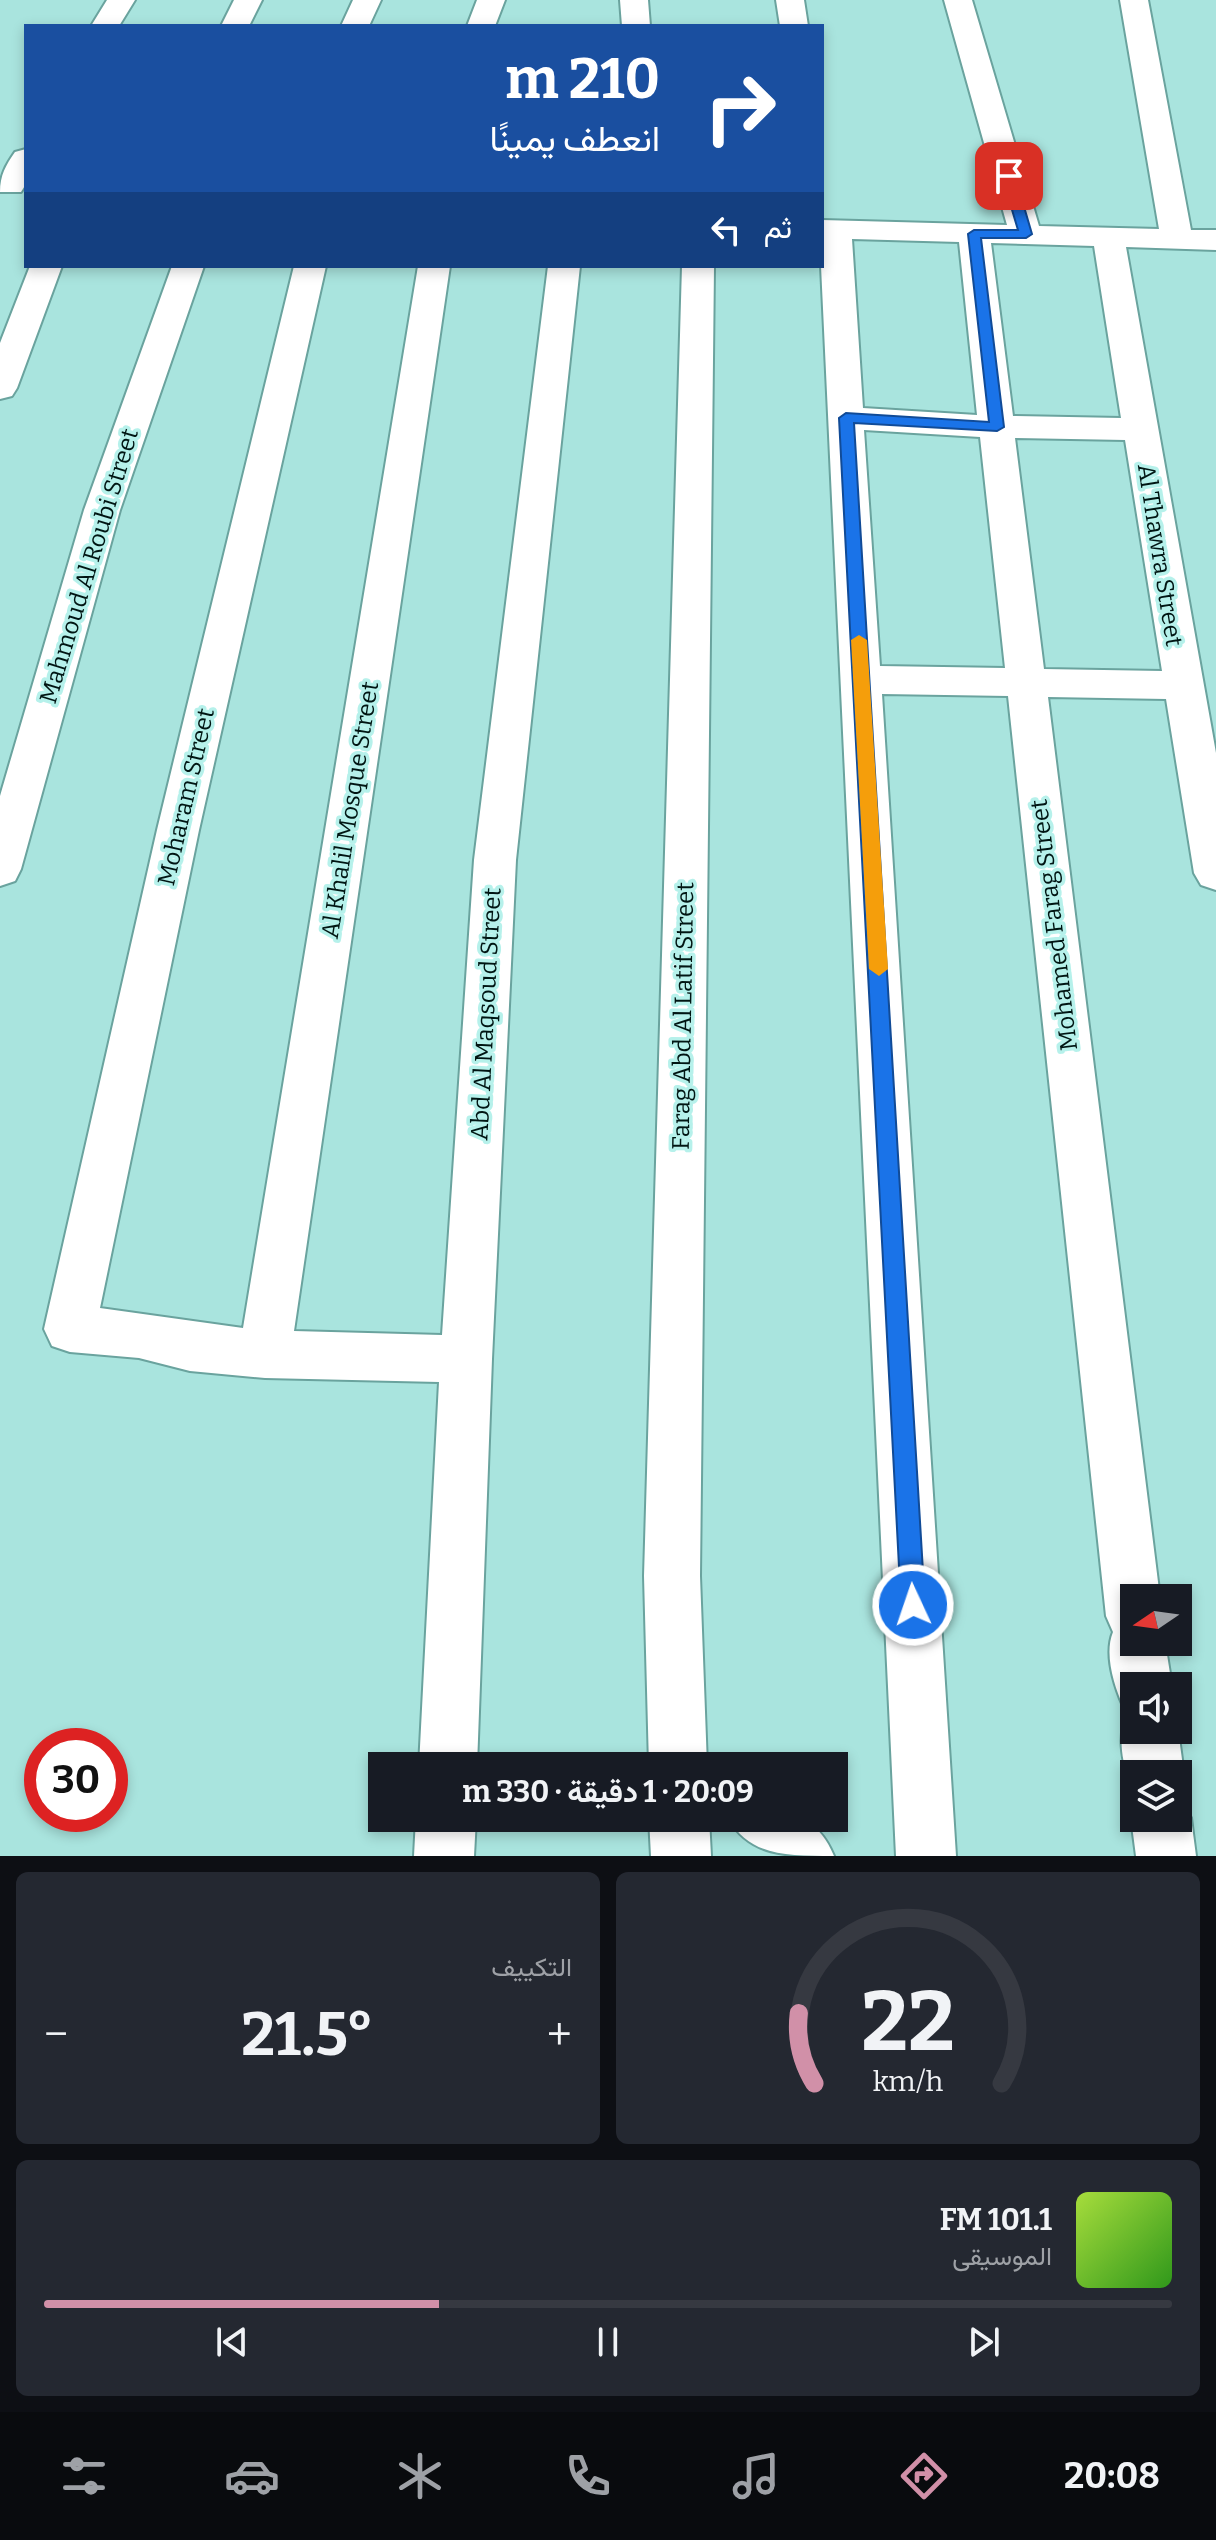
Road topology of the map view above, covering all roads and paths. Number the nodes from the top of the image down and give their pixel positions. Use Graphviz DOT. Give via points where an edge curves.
graph roads {
  1 [pos="121,0"];
  2 [pos="248,0"];
  3 [pos="367,0"];
  4 [pos="491,0"];
  5 [pos="634,0"];
  6 [pos="790,0"];
  7 [pos="958,0"];
  8 [pos="1134,0"];
  9 [pos="106,24"];
  10 [pos="236,24"];
  11 [pos="356,24"];
  12 [pos="482,24"];
  13 [pos="636,24"];
  14 [pos="794,24"];
  15 [pos="24,162"];
  16 [pos="12,185"];
  17 [pos="826,222"];
  18 [pos="974,234"];
  19 [pos="1026,234"];
  20 [pos="1108,237"];
  21 [pos="1177,239"];
  22 [pos="1216,240"];
  23 [pos="45,268"];
  24 [pos="187,268"];
  25 [pos="310,268"];
  26 [pos="434,268"];
  27 [pos="564,268"];
  28 [pos="698,268"];
  29 [pos="0,388"];
  30 [pos="846,418"];
  31 [pos="997,427"];
  32 [pos="1140,429"];
  33 [pos="862,680"];
  34 [pos="1026,682"];
  35 [pos="1182,685"];
  36 [pos="0,869"];
  37 [pos="1216,873"];
  38 [pos="265,1354"];
  39 [pos="466,1359"];
  40 [pos="1130,1584"];
  41 [pos="449,1752"];
  42 [pos="682,1752"];
  43 [pos="445,1832"];
  44 [pos="680,1832"];
  45 [pos="775,1832"];
  46 [pos="1163,1832"];
  47 [pos="444,1856"];
  48 [pos="681,1856"];
  49 [pos="804,1856"];
  50 [pos="926,1856"];
  51 [pos="1166,1856"];
  1 -- 9 [label="street"];
  2 -- 10 [label="street"];
  3 -- 11 [label="street"];
  4 -- 12 [label="street"];
  5 -- 13 [label="street"];
  6 -- 14 [label="street"];
  7 -- 19 [label="street"];
  8 -- 21 [label="street"];
  15 -- 16 [label="street"];
  17 -- 18 [label="street"];
  17 -- 30 [label="street"];
  18 -- 19 [label="street"];
  18 -- 31 [label="street, Mohamed Farag Street"];
  19 -- 20 [label="street"];
  20 -- 21 [label="street"];
  20 -- 32 [label="street, Al Thawra Street"];
  21 -- 22 [label="street"];
  23 -- 29 [label="street"];
  24 -- 36 [label="street, Mahmoud Al Roubi Street" via="102,510"];
  25 -- 38 [label="street, Moharam Street" via="70,1329"];
  26 -- 38 [label="street, Al Khalil Mosque Street"];
  27 -- 39 [label="street, Abd Al Maqsoud Street" via="500,804"];
  28 -- 42 [label="street, Farag Abd Al Latif Street" via="672,1576"];
  30 -- 31 [label="street"];
  30 -- 33 [label="street"];
  31 -- 32 [label="street"];
  31 -- 34 [label="street, Mohamed Farag Street"];
  32 -- 35 [label="street, Al Thawra Street"];
  33 -- 34 [label="street"];
  33 -- 50 [label="street"];
  34 -- 35 [label="street"];
  34 -- 40 [label="street, Mohamed Farag Street"];
  35 -- 37 [label="street, Al Thawra Street"];
  38 -- 39 [label="street"];
  39 -- 41 [label="street, Abd Al Maqsoud Street"];
  43 -- 47 [label="street"];
  44 -- 48 [label="street"];
  45 -- 49 [label="street"];
  46 -- 51 [label="street"];
}
